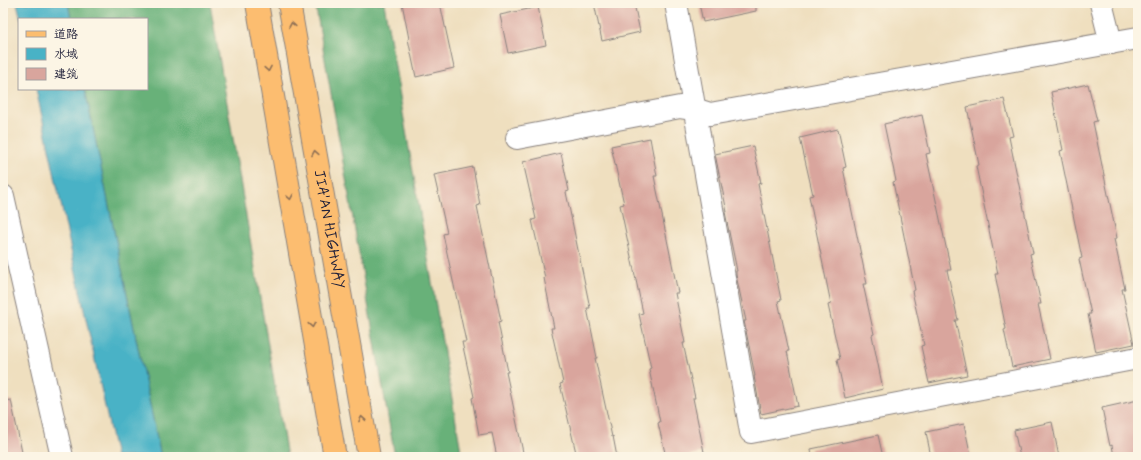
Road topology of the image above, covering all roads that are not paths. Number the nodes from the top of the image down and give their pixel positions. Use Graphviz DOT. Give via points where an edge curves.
graph roads {
  1 [pos="257,3"];
  2 [pos="289,3"];
  3 [pos="676,3"];
  4 [pos="1101,3"];
  5 [pos="1138,38"];
  6 [pos="1111,43"];
  7 [pos="694,109"];
  8 [pos="517,138"];
  9 [pos="3,196"];
  10 [pos="1138,358"];
  11 [pos="62,457"];
  12 [pos="335,457"];
  13 [pos="369,457"];
  1 -- 12 [label="main road, one-way"];
  13 -- 2 [label="main road, JIA'AN HIGHWAY, one-way"];
  3 -- 7 [label="street"];
  4 -- 6 [label="street"];
  5 -- 6 [label="street"];
  6 -- 7 [label="street" via="710,114"];
  7 -- 8 [label="street" via="680,107"];
  7 -- 10 [label="street" via="751,432"];
  9 -- 11 [label="street"];
}
